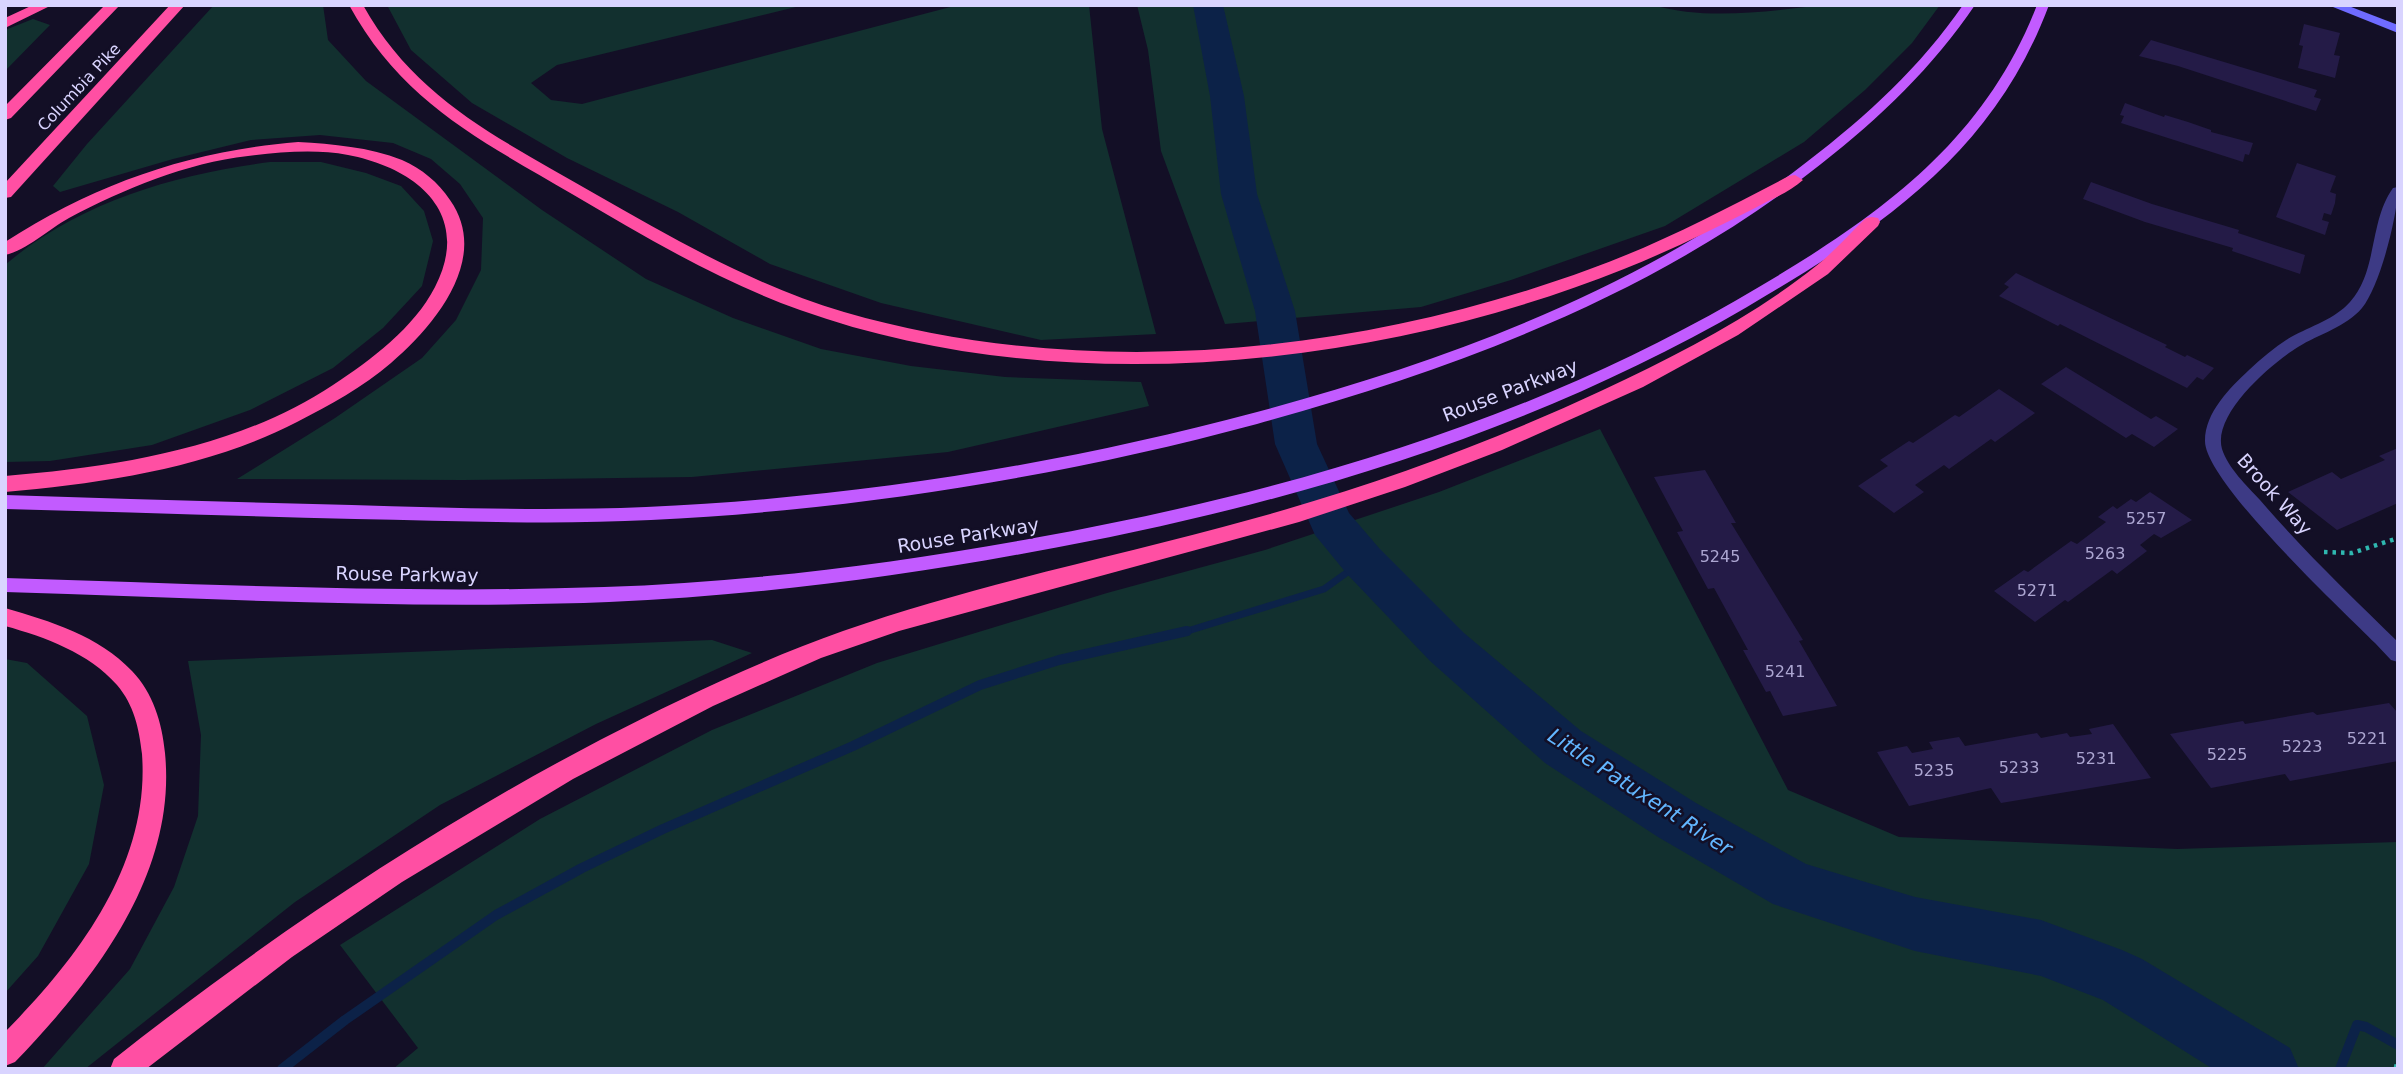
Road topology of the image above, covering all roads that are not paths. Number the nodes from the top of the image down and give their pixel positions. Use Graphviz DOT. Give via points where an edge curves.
graph roads {
  1 [pos="44,5"];
  2 [pos="113,5"];
  3 [pos="178,5"];
  4 [pos="356,5"];
  5 [pos="1969,5"];
  6 [pos="2043,5"];
  7 [pos="2334,5"];
  8 [pos="5,24"];
  9 [pos="2398,29"];
  10 [pos="5,115"];
  11 [pos="1795,180"];
  12 [pos="2398,191"];
  13 [pos="5,193"];
  14 [pos="1872,222"];
  15 [pos="5,250"];
  16 [pos="5,484"];
  17 [pos="5,502"];
  18 [pos="5,585"];
  19 [pos="5,617"];
  20 [pos="2398,654"];
  21 [pos="5,1052"];
  22 [pos="124,1069"];
  1 -- 8 [label="highway"];
  2 -- 10 [label="highway, Columbia Pike"];
  3 -- 13 [label="highway, Columbia Pike"];
  4 -- 11 [label="highway" via="381,50 451,113 714,268 839,317 964,345 1024,353 1097,358 1215,355 1342,339 1481,309 1647,253"];
  5 -- 11 [label="main road" via="1949,36 1893,98"];
  6 -- 14 [label="main road, Rouse Parkway" via="1998,97 1933,169"];
  7 -- 9 [label="main road"];
  11 -- 17 [label="main road" via="1665,265 1597,300 1440,363 1223,428 1036,468 813,500 573,516"];
  12 -- 20 [label="street, Brook Way" via="2390,203 2372,275 2356,306 2292,344 2225,405 2216,422 2213,448 2218,461 2292,545"];
  14 -- 18 [label="main road, Rouse Parkway" via="1733,310 1578,388 1492,422 1237,503 1062,541 810,579 677,591 402,596"];
  14 -- 22 [label="highway" via="1822,270 1748,321 1594,403 1400,481 1248,529 929,612 802,656 691,705 487,814 383,880 268,959"];
  15 -- 16 [label="highway" via="104,192 176,166 264,150 308,148 349,150 412,171 432,186 447,207 455,228 456,250 451,274 410,334 377,364 298,414 163,460"];
  19 -- 21 [label="highway" via="93,652 117,670 136,693 156,754 150,830 133,877 103,934"];
}
